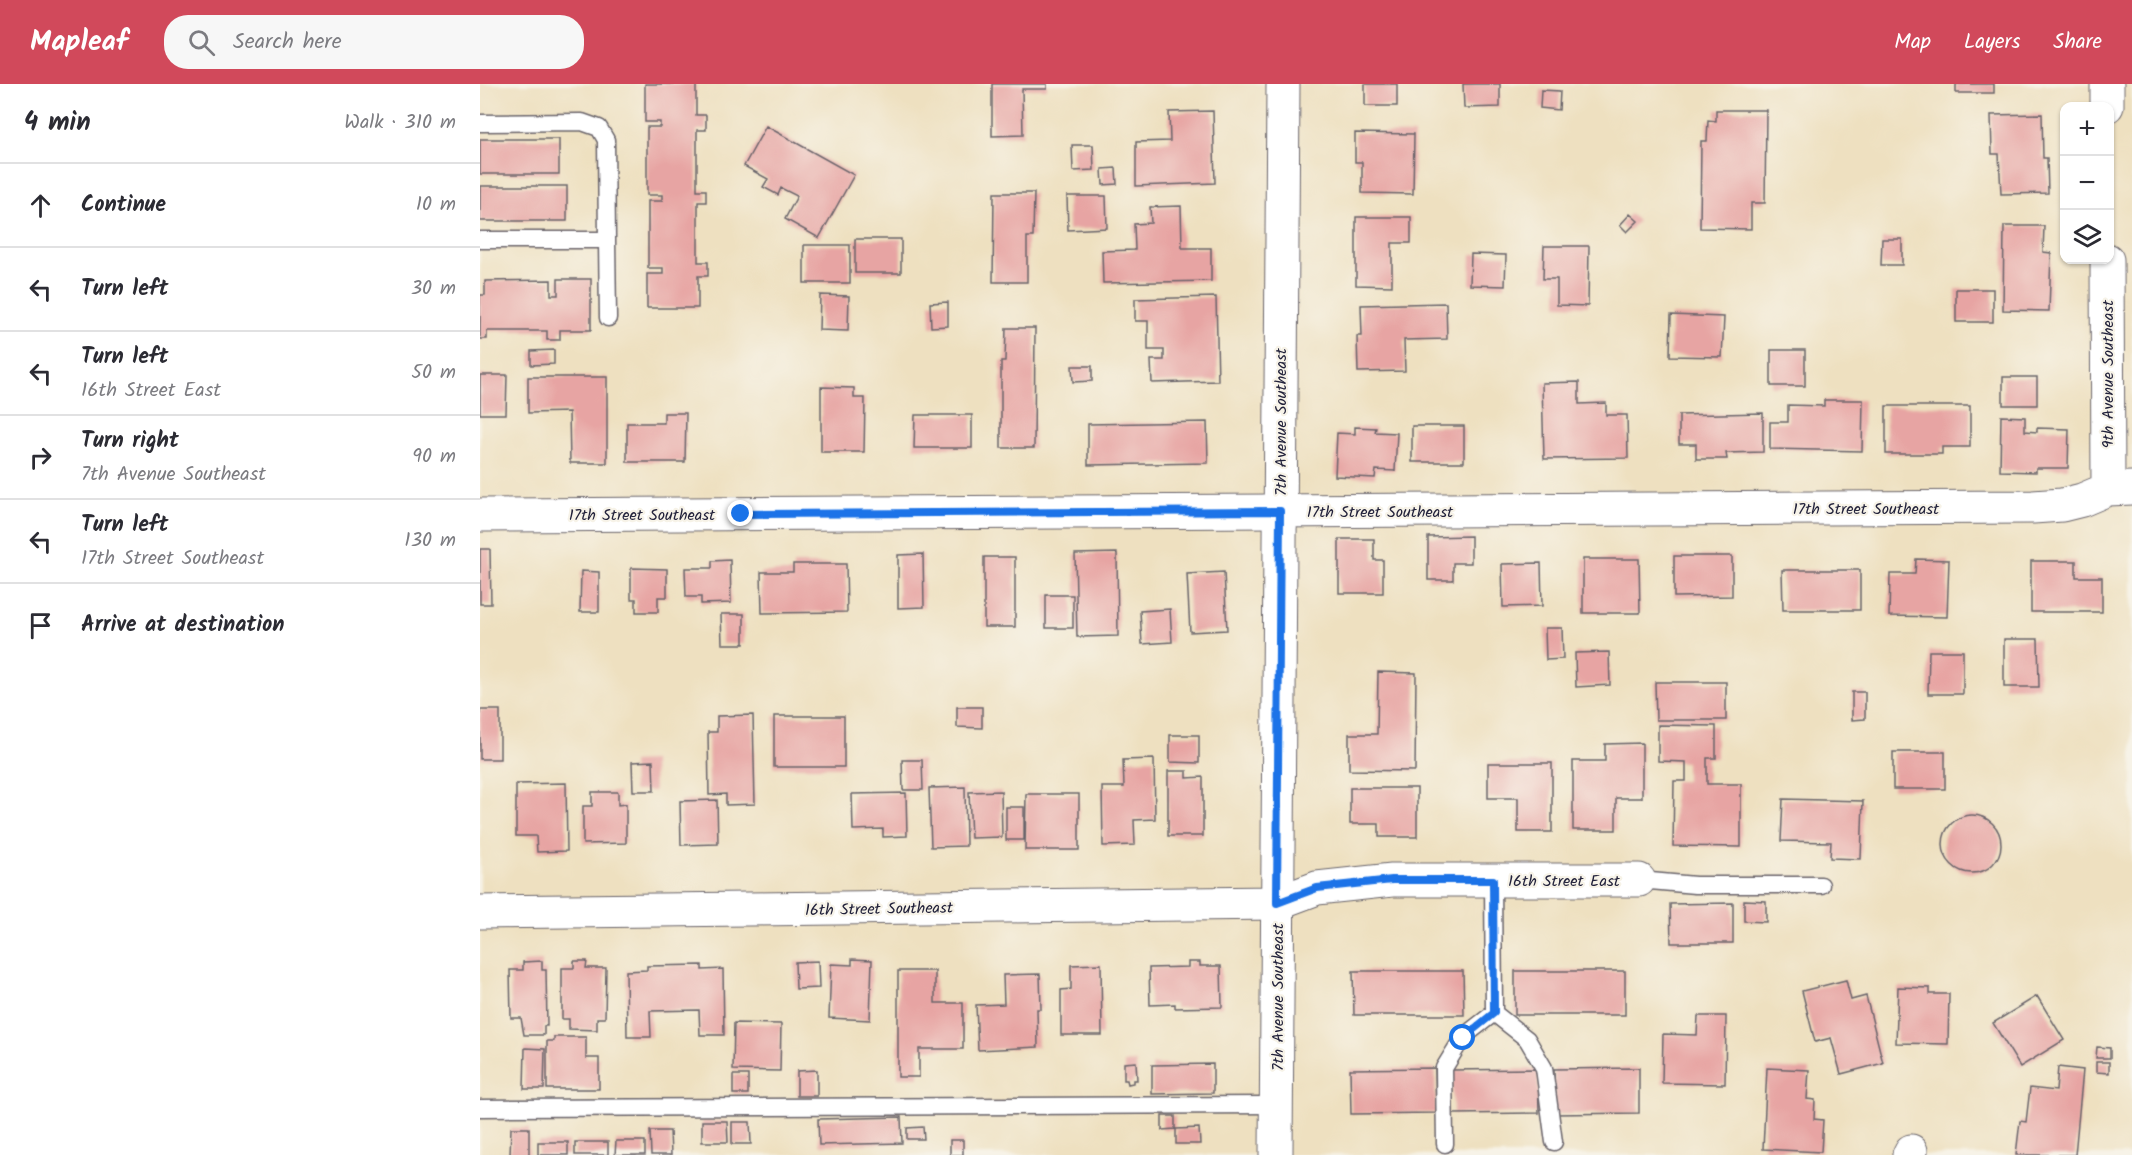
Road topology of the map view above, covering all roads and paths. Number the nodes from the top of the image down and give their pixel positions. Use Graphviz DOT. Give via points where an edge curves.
graph roads {
  1 [pos="1283,84"];
  2 [pos="2107,84"];
  3 [pos="2107,102"];
  4 [pos="480,123"];
  5 [pos="480,240"];
  6 [pos="607,240"];
  7 [pos="2107,264"];
  8 [pos="608,318"];
  9 [pos="2120,489"];
  10 [pos="1280,511"];
  11 [pos="480,515"];
  12 [pos="1493,880"];
  13 [pos="1639,880"];
  14 [pos="1821,885"];
  15 [pos="1277,903"];
  16 [pos="480,912"];
  17 [pos="1494,1013"];
  18 [pos="1276,1105"];
  19 [pos="480,1108"];
  20 [pos="1554,1142"];
  21 [pos="1445,1144"];
  22 [pos="1276,1155"];
  1 -- 10 [label="street, 7th Avenue Southeast"];
  2 -- 3 [label="street"];
  4 -- 6 [label="lane" via="582,122 599,128 606,140"];
  5 -- 6 [label="lane"];
  6 -- 8 [label="lane"];
  7 -- 9 [label="street, 9th Avenue Southeast"];
  9 -- 10 [label="street, 17th Street Southeast" via="2062,505 2033,507"];
  10 -- 11 [label="street, 17th Street Southeast"];
  10 -- 15 [label="street, 7th Avenue Southeast"];
  12 -- 13 [label="street, 16th Street East"];
  12 -- 15 [label="street, 16th Street East" via="1392,880 1317,888"];
  12 -- 17 [label="lane"];
  13 -- 14 [label="lane" via="1695,885"];
  15 -- 16 [label="street, 16th Street Southeast"];
  15 -- 18 [label="street, 7th Avenue Southeast"];
  17 -- 20 [label="lane" via="1527,1039 1544,1068"];
  17 -- 21 [label="lane" via="1463,1038 1444,1068"];
  18 -- 19 [label="lane"];
  18 -- 22 [label="street, 7th Avenue Southeast"];
}
